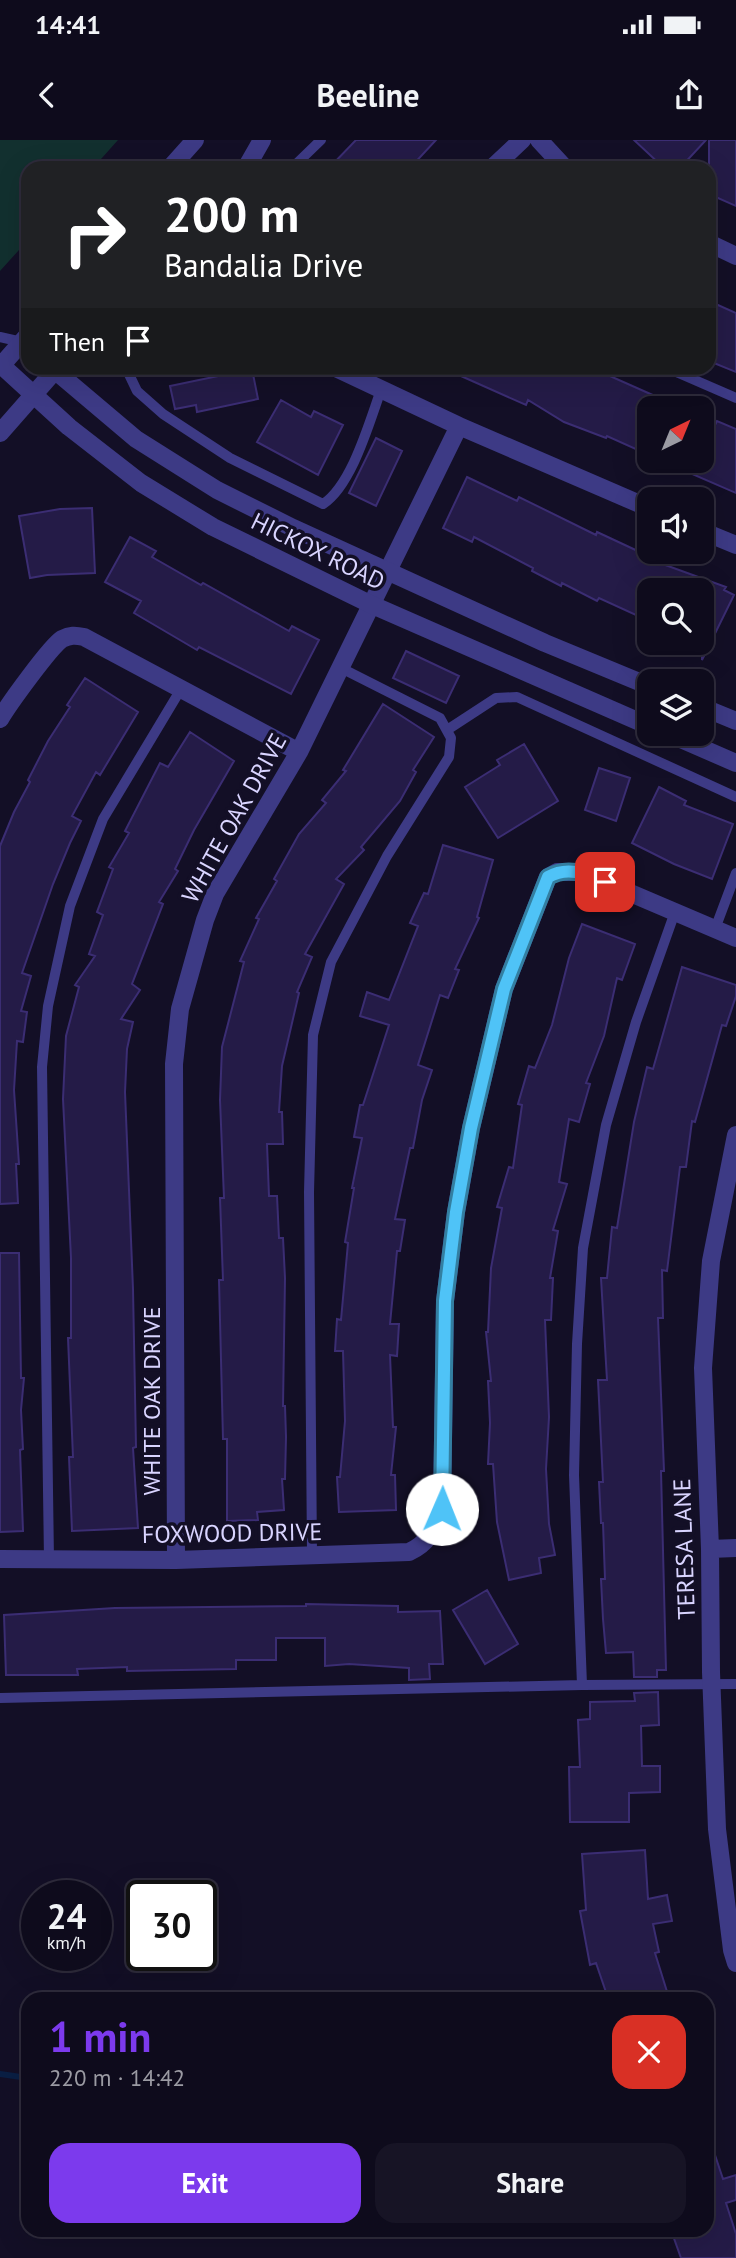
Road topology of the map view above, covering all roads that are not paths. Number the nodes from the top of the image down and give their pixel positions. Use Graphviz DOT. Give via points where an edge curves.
graph roads {
  1 [pos="195,140"];
  2 [pos="262,140"];
  3 [pos="321,140"];
  4 [pos="522,140"];
  5 [pos="538,140"];
  6 [pos="176,161"];
  7 [pos="250,161"];
  8 [pos="299,161"];
  9 [pos="500,161"];
  10 [pos="558,161"];
  11 [pos="716,246"];
  12 [pos="736,256"];
  13 [pos="0,337"];
  14 [pos="21,340"];
  15 [pos="21,346"];
  16 [pos="0,365"];
  17 [pos="49,375"];
  18 [pos="63,375"];
  19 [pos="129,375"];
  20 [pos="350,375"];
  21 [pos="683,375"];
  22 [pos="381,390"];
  23 [pos="33,394"];
  24 [pos="736,398"];
  25 [pos="459,426"];
  26 [pos="0,433"];
  27 [pos="637,503"];
  28 [pos="714,536"];
  29 [pos="736,545"];
  30 [pos="387,570"];
  31 [pos="370,604"];
  32 [pos="339,667"];
  33 [pos="637,681"];
  34 [pos="181,689"];
  35 [pos="714,712"];
  36 [pos="0,719"];
  37 [pos="637,721"];
  38 [pos="736,721"];
  39 [pos="447,730"];
  40 [pos="697,746"];
  41 [pos="299,752"];
  42 [pos="736,763"];
  43 [pos="736,797"];
  44 [pos="736,873"];
  45 [pos="675,912"];
  46 [pos="715,929"];
  47 [pos="736,938"];
  48 [pos="736,1135"];
  49 [pos="736,1548"];
  50 [pos="710,1549"];
  51 [pos="312,1555"];
  52 [pos="0,1559"];
  53 [pos="50,1560"];
  54 [pos="176,1560"];
  55 [pos="711,1684"];
  56 [pos="736,1684"];
  57 [pos="582,1685"];
  58 [pos="0,1698"];
  59 [pos="728,1856"];
  60 [pos="736,1963"];
  1 -- 6 [label="street"];
  2 -- 7 [label="street"];
  3 -- 8 [label="lane"];
  4 -- 9 [label="street"];
  5 -- 10 [label="street"];
  11 -- 12 [label="street"];
  13 -- 14 [label="lane"];
  15 -- 16 [label="street"];
  16 -- 23 [label="street, HICKOX ROAD"];
  17 -- 23 [label="street"];
  18 -- 30 [label="street, HICKOX ROAD" via="136,439 217,490"];
  19 -- 22 [label="lane" via="136,391 163,414 230,458 323,505 360,451"];
  20 -- 22 [label="street"];
  21 -- 24 [label="lane"];
  22 -- 25 [label="street"];
  23 -- 26 [label="street"];
  23 -- 31 [label="street, HICKOX ROAD" via="141,483 213,527"];
  25 -- 27 [label="street"];
  25 -- 30 [label="street, WHITE OAK DRIVE"];
  28 -- 29 [label="street"];
  30 -- 31 [label="street, WHITE OAK DRIVE"];
  30 -- 33 [label="street, HICKOX ROAD"];
  31 -- 32 [label="street, WHITE OAK DRIVE"];
  31 -- 37 [label="street, HICKOX ROAD"];
  32 -- 39 [label="lane" via="440,718"];
  32 -- 41 [label="street, WHITE OAK DRIVE"];
  34 -- 36 [label="street" via="73,635 49,650"];
  34 -- 41 [label="street"];
  34 -- 53 [label="lane" via="103,819 70,906 48,1006 41,1067"];
  35 -- 38 [label="street"];
  39 -- 43 [label="lane" via="496,698 517,697"];
  39 -- 51 [label="lane" via="452,738 449,757 387,856 331,962 313,1035 309,1192"];
  40 -- 42 [label="street"];
  41 -- 54 [label="street, WHITE OAK DRIVE" via="215,894 180,1009 174,1064"];
  44 -- 46 [label="lane"];
  45 -- 46 [label="street"];
  45 -- 51 [label="street, FOXWOOD DRIVE" via="581,872 557,872 548,877 504,989 456,1212 445,1301 442,1509 432,1534 409,1552"];
  45 -- 57 [label="lane" via="606,1125 583,1248 574,1475"];
  46 -- 47 [label="street"];
  48 -- 50 [label="street, TERESA LANE" via="711,1261 703,1368"];
  49 -- 50 [label="street"];
  50 -- 55 [label="street, TERESA LANE"];
  51 -- 54 [label="street, FOXWOOD DRIVE"];
  52 -- 53 [label="street, FOXWOOD DRIVE"];
  53 -- 54 [label="street, FOXWOOD DRIVE"];
  55 -- 56 [label="lane"];
  55 -- 57 [label="lane"];
  55 -- 59 [label="street, TERESA LANE" via="717,1829"];
  57 -- 58 [label="lane"];
  59 -- 60 [label="street, TERESA LANE"];
}
